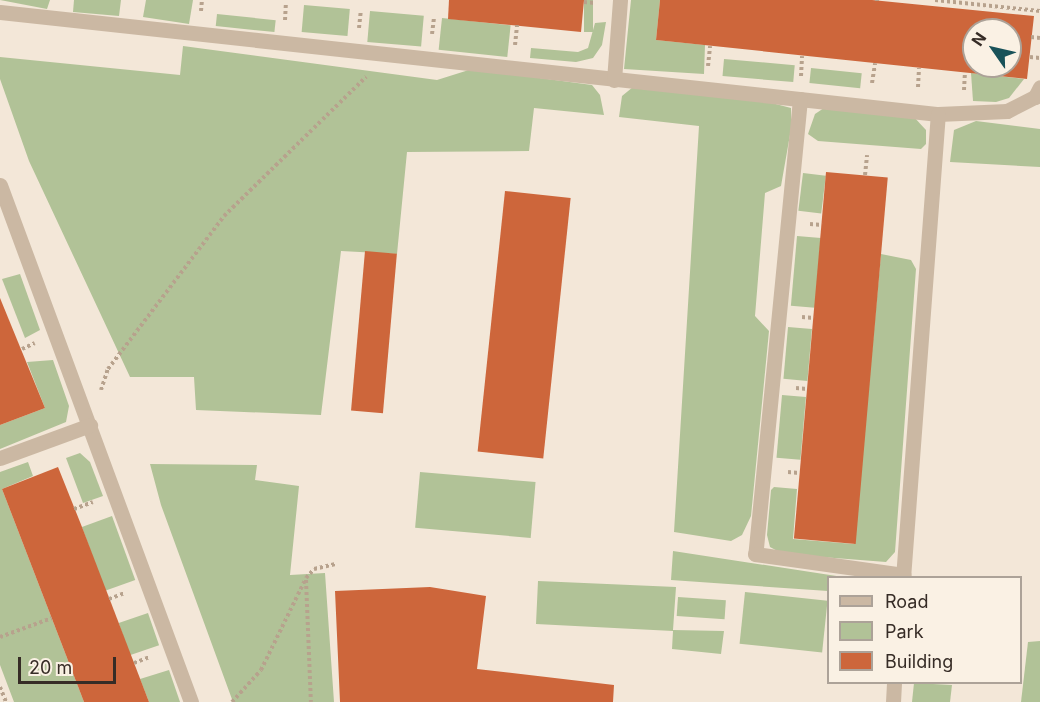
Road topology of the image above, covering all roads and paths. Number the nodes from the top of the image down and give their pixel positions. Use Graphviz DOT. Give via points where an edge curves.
graph roads {
  1 [pos="620,0"];
  2 [pos="935,0"];
  3 [pos="1040,11"];
  4 [pos="0,12"];
  5 [pos="1031,37"];
  6 [pos="1040,38"];
  7 [pos="398,56"];
  8 [pos="1030,57"];
  9 [pos="1040,58"];
  10 [pos="614,80"];
  11 [pos="1040,87"];
  12 [pos="800,99"];
  13 [pos="938,114"];
  14 [pos="867,155"];
  15 [pos="864,175"];
  16 [pos="0,185"];
  17 [pos="90,425"];
  18 [pos="0,458"];
  19 [pos="335,564"];
  20 [pos="904,576"];
  21 [pos="306,578"];
  22 [pos="52,618"];
  23 [pos="0,638"];
  24 [pos="894,684"];
  25 [pos="0,687"];
  26 [pos="6,702"];
  27 [pos="191,702"];
  28 [pos="232,702"];
  29 [pos="311,702"];
  30 [pos="893,702"];
  1 -- 10 [label="lane"];
  2 -- 3 [label="path"];
  4 -- 7 [label="lane"];
  5 -- 6 [label="path"];
  7 -- 10 [label="lane"];
  7 -- 17 [label="path" via="357,83 224,216 108,369"];
  8 -- 9 [label="path"];
  10 -- 12 [label="lane"];
  11 -- 13 [label="lane" via="1035,97 1007,111"];
  12 -- 13 [label="lane"];
  12 -- 20 [label="lane" via="754,554"];
  13 -- 20 [label="lane"];
  14 -- 15 [label="path"];
  16 -- 17 [label="lane"];
  17 -- 18 [label="lane"];
  17 -- 27 [label="lane"];
  19 -- 21 [label="path" via="314,569"];
  21 -- 28 [label="path" via="261,670"];
  21 -- 29 [label="path"];
  22 -- 23 [label="path"];
  24 -- 30 [label="lane"];
  25 -- 26 [label="path"];
}
